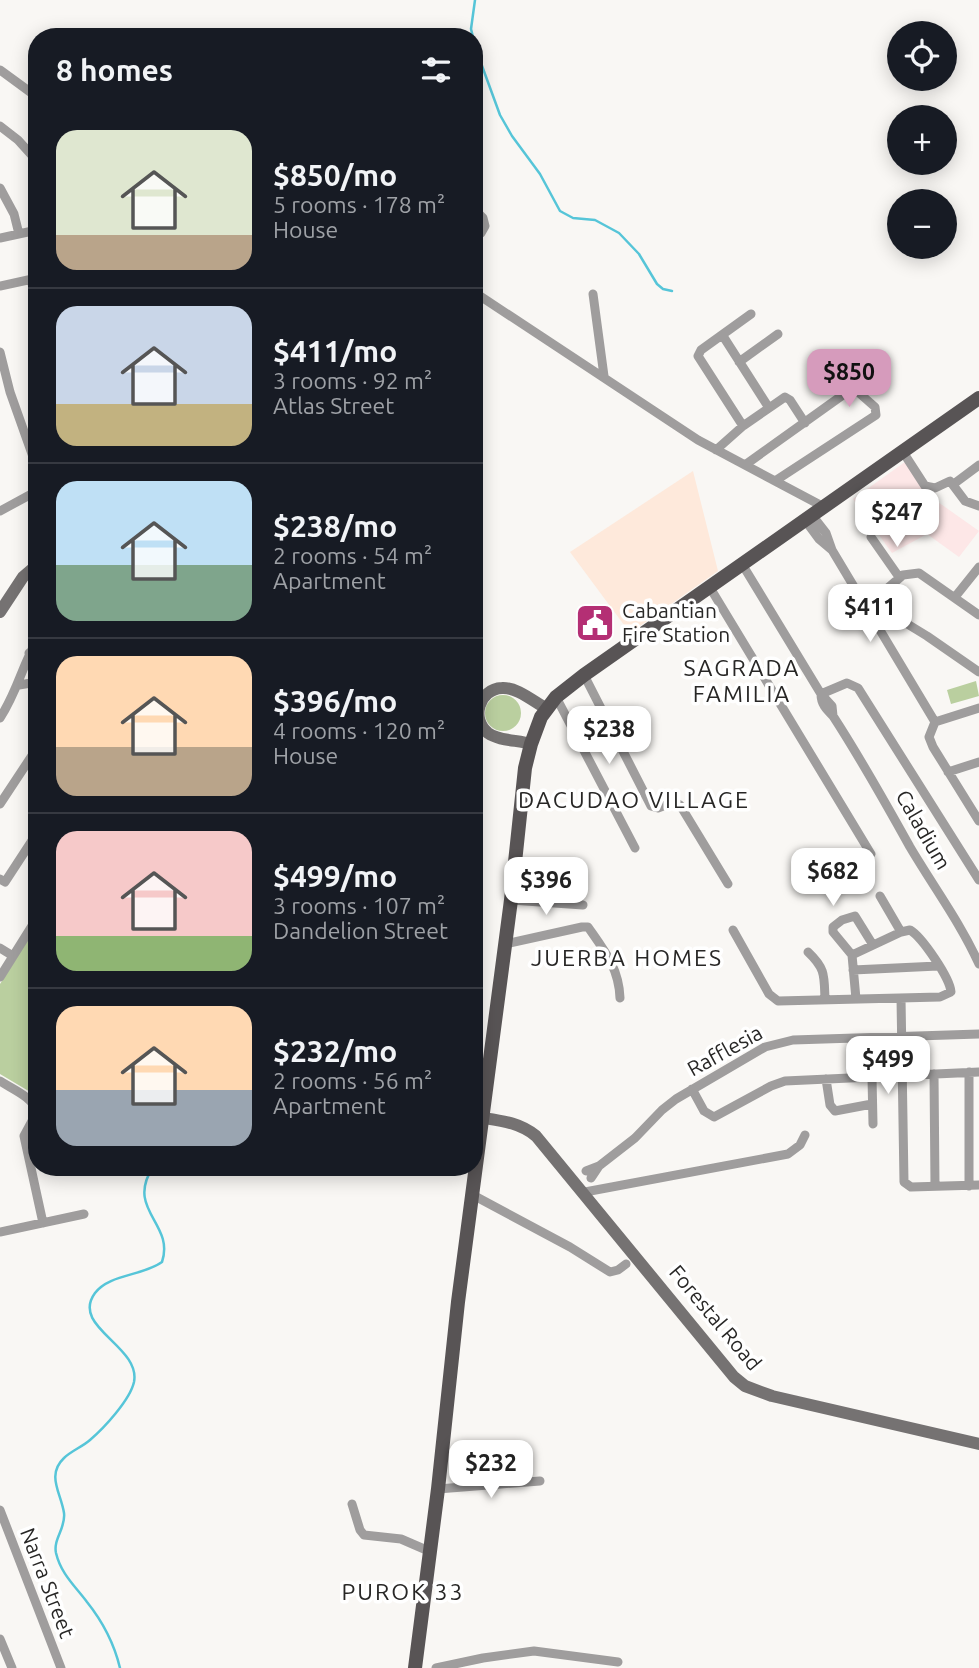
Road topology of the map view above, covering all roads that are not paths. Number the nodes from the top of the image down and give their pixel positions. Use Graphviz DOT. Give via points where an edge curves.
graph roads {
  1 [pos="0,70"];
  2 [pos="28,90"];
  3 [pos="0,126"];
  4 [pos="28,151"];
  5 [pos="0,188"];
  6 [pos="28,232"];
  7 [pos="19,234"];
  8 [pos="0,239"];
  9 [pos="28,280"];
  10 [pos="0,286"];
  11 [pos="593,294"];
  12 [pos="483,298"];
  13 [pos="751,314"];
  14 [pos="778,334"];
  15 [pos="723,336"];
  16 [pos="0,352"];
  17 [pos="739,362"];
  18 [pos="604,376"];
  19 [pos="979,398"];
  20 [pos="769,408"];
  21 [pos="805,423"];
  22 [pos="743,426"];
  23 [pos="28,431"];
  24 [pos="716,450"];
  25 [pos="902,452"];
  26 [pos="745,465"];
  27 [pos="979,465"];
  28 [pos="775,481"];
  29 [pos="956,483"];
  30 [pos="28,495"];
  31 [pos="979,506"];
  32 [pos="1,507"];
  33 [pos="813,514"];
  34 [pos="871,537"];
  35 [pos="28,564"];
  36 [pos="742,564"];
  37 [pos="979,567"];
  38 [pos="28,573"];
  39 [pos="899,577"];
  40 [pos="709,586"];
  41 [pos="954,597"];
  42 [pos="0,598"];
  43 [pos="868,604"];
  44 [pos="0,612"];
  45 [pos="979,615"];
  46 [pos="28,656"];
  47 [pos="979,672"];
  48 [pos="584,675"];
  49 [pos="28,684"];
  50 [pos="19,685"];
  51 [pos="483,694"];
  52 [pos="821,694"];
  53 [pos="551,703"];
  54 [pos="979,708"];
  55 [pos="0,718"];
  56 [pos="935,722"];
  57 [pos="483,725"];
  58 [pos="531,744"];
  59 [pos="28,762"];
  60 [pos="979,762"];
  61 [pos="948,772"];
  62 [pos="0,804"];
  63 [pos="975,808"];
  64 [pos="979,821"];
  65 [pos="28,847"];
  66 [pos="635,848"];
  67 [pos="871,854"];
  68 [pos="0,879"];
  69 [pos="979,880"];
  70 [pos="728,884"];
  71 [pos="880,896"];
  72 [pos="511,900"];
  73 [pos="583,905"];
  74 [pos="28,930"];
  75 [pos="733,930"];
  76 [pos="901,932"];
  77 [pos="974,942"];
  78 [pos="505,944"];
  79 [pos="873,946"];
  80 [pos="0,948"];
  81 [pos="808,952"];
  82 [pos="852,956"];
  83 [pos="7,959"];
  84 [pos="979,964"];
  85 [pos="938,965"];
  86 [pos="853,970"];
  87 [pos="0,977"];
  88 [pos="620,998"];
  89 [pos="901,998"];
  90 [pos="856,999"];
  91 [pos="825,1000"];
  92 [pos="979,1026"];
  93 [pos="974,1034"];
  94 [pos="902,1036"];
  95 [pos="974,1072"];
  96 [pos="934,1074"];
  97 [pos="902,1075"];
  98 [pos="872,1077"];
  99 [pos="826,1079"];
  100 [pos="0,1081"];
  101 [pos="692,1089"];
  102 [pos="28,1099"];
  103 [pos="873,1104"];
  104 [pos="483,1118"];
  105 [pos="873,1124"];
  106 [pos="28,1129"];
  107 [pos="805,1135"];
  108 [pos="28,1154"];
  109 [pos="33,1176"];
  110 [pos="474,1176"];
  111 [pos="583,1180"];
  112 [pos="974,1185"];
  113 [pos="935,1186"];
  114 [pos="471,1194"];
  115 [pos="84,1214"];
  116 [pos="43,1223"];
  117 [pos="0,1232"];
  118 [pos="625,1264"];
  119 [pos="979,1444"];
  120 [pos="540,1481"];
  121 [pos="438,1489"];
  122 [pos="352,1504"];
  123 [pos="0,1510"];
  124 [pos="431,1552"];
  125 [pos="0,1639"];
  126 [pos="618,1662"];
  127 [pos="12,1668"];
  128 [pos="61,1668"];
  129 [pos="415,1668"];
  130 [pos="436,1668"];
  1 -- 2 [label="street"];
  3 -- 4 [label="street"];
  5 -- 7 [label="street"];
  6 -- 7 [label="street"];
  7 -- 8 [label="street"];
  9 -- 10 [label="street"];
  11 -- 18 [label="street"];
  12 -- 18 [label="street"];
  13 -- 15 [label="street"];
  14 -- 17 [label="street"];
  15 -- 17 [label="street"];
  15 -- 22 [label="street" via="698,356"];
  16 -- 23 [label="street"];
  17 -- 20 [label="street"];
  18 -- 24 [label="street"];
  19 -- 25 [label="main road"];
  20 -- 21 [label="street" via="788,397"];
  20 -- 22 [label="street"];
  21 -- 26 [label="street"];
  21 -- 28 [label="street" via="851,390 876,412"];
  22 -- 24 [label="street"];
  24 -- 26 [label="street"];
  25 -- 31 [label="street" via="925,486 935,488 950,481 965,501"];
  25 -- 33 [label="main road"];
  26 -- 28 [label="street"];
  27 -- 29 [label="street"];
  28 -- 33 [label="street"];
  30 -- 32 [label="street"];
  33 -- 36 [label="main road"];
  33 -- 43 [label="street" via="819,539 832,550"];
  34 -- 39 [label="street"];
  35 -- 42 [label="street"];
  36 -- 40 [label="main road"];
  36 -- 52 [label="street, Caladium"];
  37 -- 41 [label="street"];
  38 -- 44 [label="street"];
  39 -- 41 [label="street" via="919,573"];
  39 -- 43 [label="street"];
  40 -- 48 [label="main road"];
  40 -- 67 [label="street"];
  41 -- 45 [label="street"];
  43 -- 47 [label="street" via="927,636"];
  43 -- 56 [label="street"];
  46 -- 50 [label="street"];
  48 -- 53 [label="main road"];
  48 -- 70 [label="street" via="651,806 680,805"];
  49 -- 50 [label="street"];
  50 -- 55 [label="street"];
  51 -- 53 [label="street" via="508,688"];
  52 -- 69 [label="street" via="847,682 858,688"];
  52 -- 77 [label="street, Caladium" via="910,846"];
  53 -- 58 [label="main road"];
  53 -- 66 [label="street"];
  54 -- 56 [label="street"];
  56 -- 61 [label="street" via="931,742"];
  57 -- 58 [label="street" via="496,737"];
  58 -- 72 [label="main road"];
  59 -- 62 [label="street"];
  60 -- 61 [label="street"];
  61 -- 63 [label="street"];
  63 -- 64 [label="street"];
  65 -- 68 [label="street" via="5,882"];
  71 -- 76 [label="street"];
  72 -- 73 [label="street"];
  72 -- 78 [label="main road"];
  74 -- 83 [label="street"];
  75 -- 91 [label="street" via="775,1000"];
  76 -- 79 [label="street"];
  76 -- 85 [label="street" via="917,934"];
  77 -- 84 [label="street, Caladium"];
  78 -- 88 [label="street" via="589,928 611,960"];
  78 -- 104 [label="main road"];
  79 -- 82 [label="street"];
  79 -- 82 [label="street" via="856,917 850,916 833,929"];
  80 -- 83 [label="street"];
  81 -- 91 [label="street" via="824,971"];
  82 -- 86 [label="street"];
  83 -- 87 [label="street"];
  85 -- 86 [label="street"];
  85 -- 89 [label="street" via="951,988 949,994"];
  86 -- 90 [label="street"];
  89 -- 90 [label="street"];
  89 -- 94 [label="street"];
  90 -- 91 [label="street"];
  92 -- 93 [label="street"];
  93 -- 94 [label="street, Rafflesia"];
  94 -- 97 [label="street"];
  94 -- 101 [label="street, Rafflesia" via="783,1041"];
  95 -- 96 [label="street"];
  95 -- 112 [label="street"];
  96 -- 97 [label="street"];
  96 -- 113 [label="street"];
  97 -- 98 [label="street"];
  97 -- 113 [label="street" via="904,1182 908,1187"];
  98 -- 99 [label="street"];
  98 -- 103 [label="street"];
  99 -- 101 [label="street" via="777,1083 714,1117 704,1111"];
  99 -- 103 [label="street" via="835,1111"];
  100 -- 102 [label="street"];
  101 -- 111 [label="street, Rafflesia"];
  103 -- 105 [label="street"];
  104 -- 111 [label="street, Forestal Road" via="527,1128"];
  106 -- 108 [label="street" via="24,1136"];
  107 -- 111 [label="street" via="788,1154"];
  109 -- 116 [label="street"];
  110 -- 114 [label="main road"];
  111 -- 119 [label="street, Forestal Road" via="745,1386"];
  112 -- 113 [label="street"];
  114 -- 118 [label="street" via="610,1272"];
  114 -- 121 [label="main road"];
  115 -- 116 [label="street"];
  116 -- 117 [label="street"];
  120 -- 121 [label="street"];
  121 -- 124 [label="main road"];
  122 -- 124 [label="street" via="364,1535 401,1539"];
  123 -- 128 [label="street, Narra Street"];
  124 -- 129 [label="main road"];
  125 -- 127 [label="street"];
  126 -- 130 [label="street" via="534,1651"];
}
